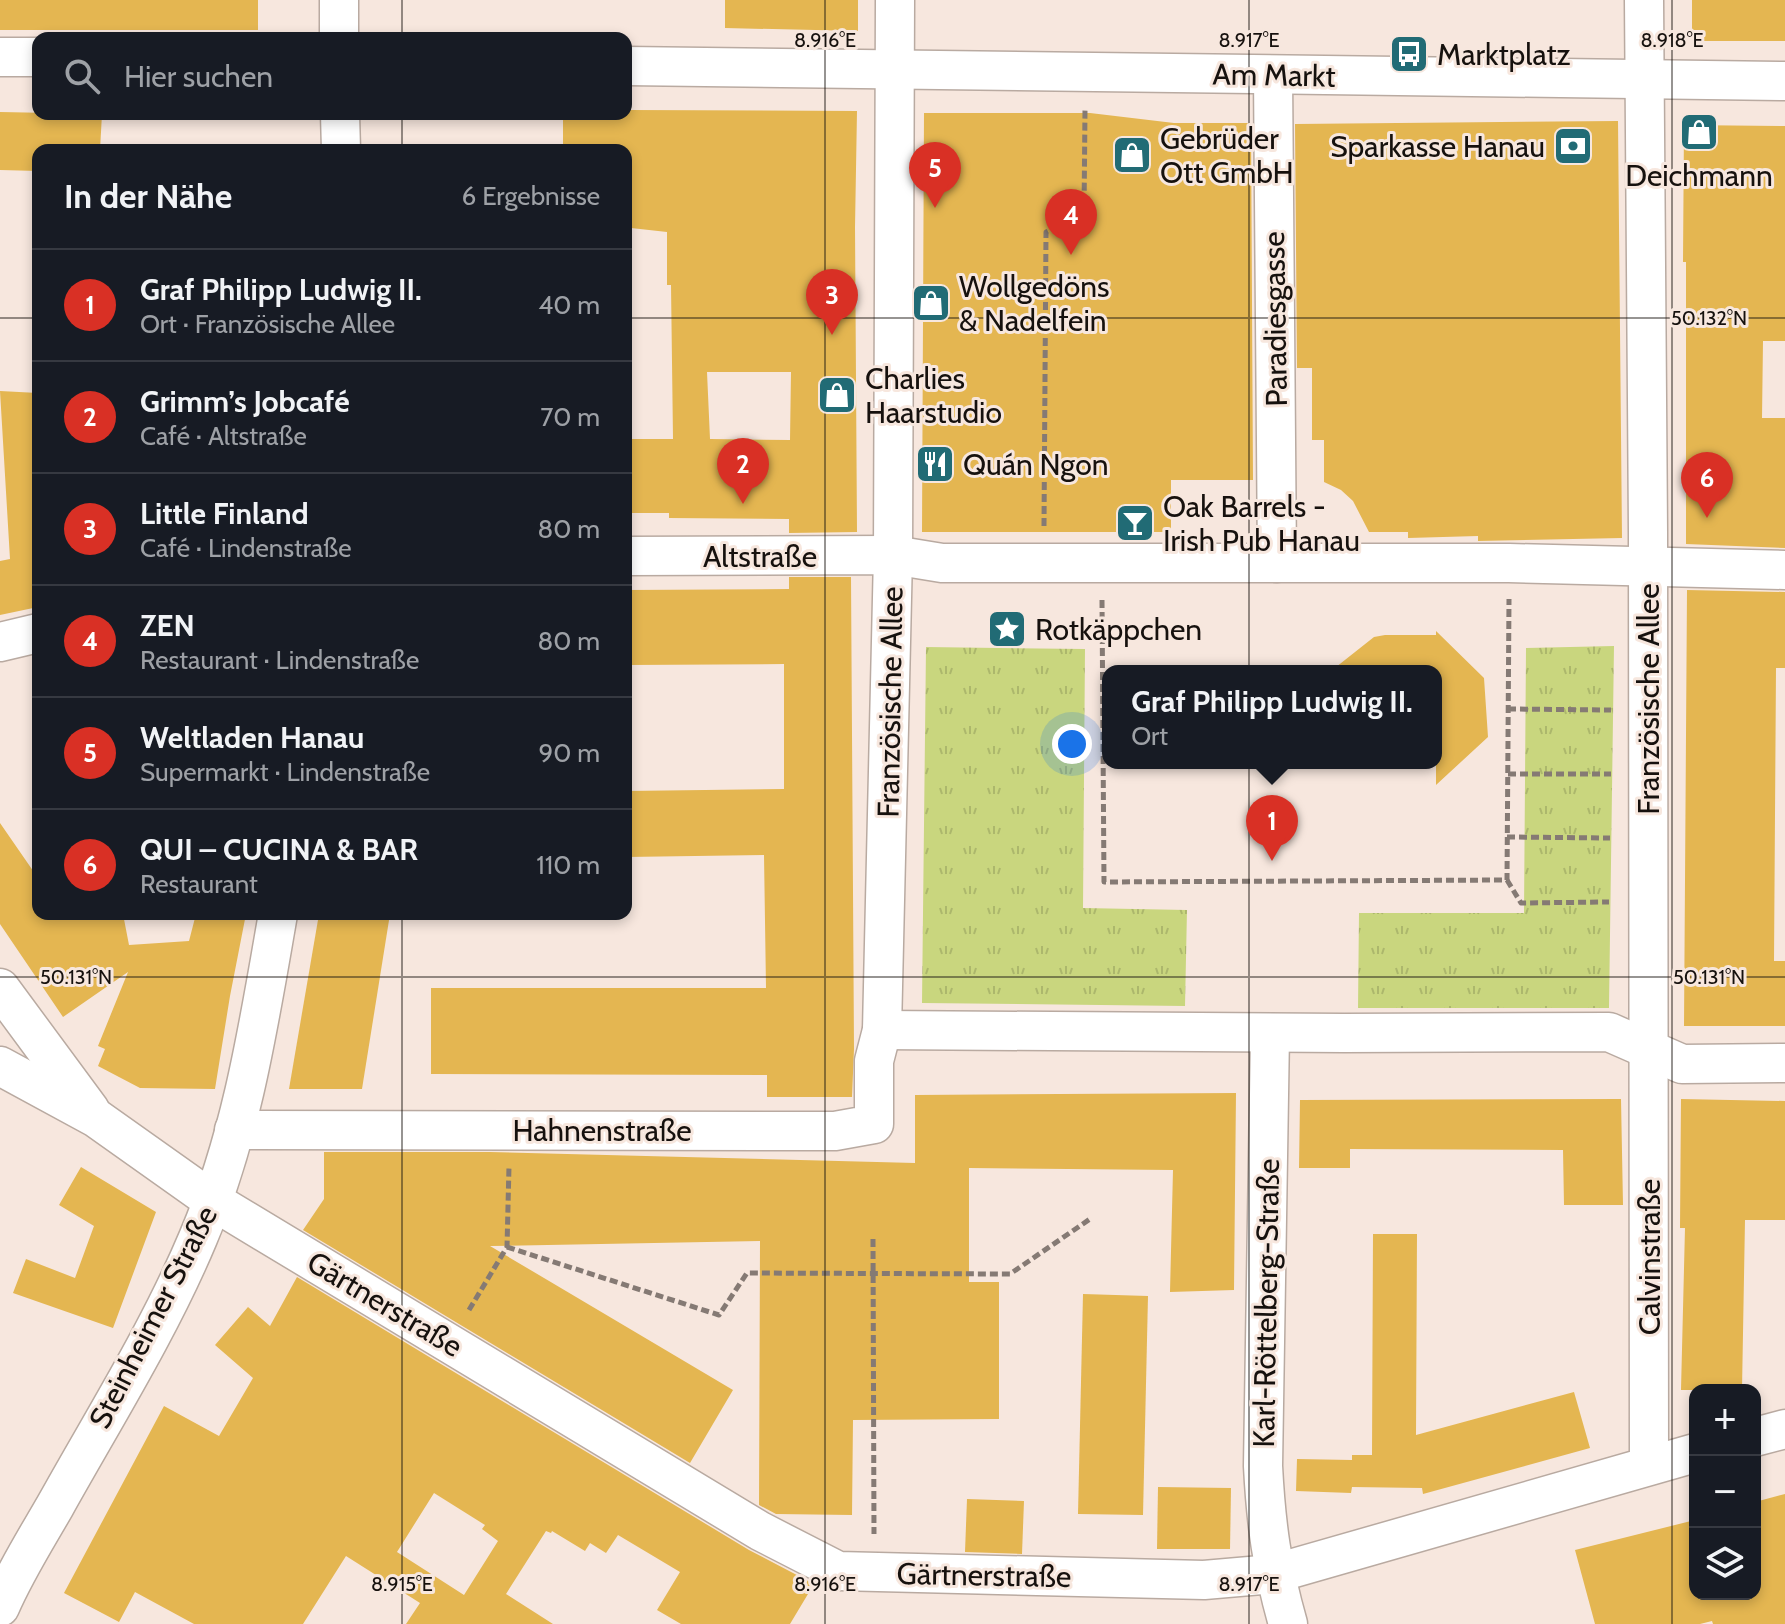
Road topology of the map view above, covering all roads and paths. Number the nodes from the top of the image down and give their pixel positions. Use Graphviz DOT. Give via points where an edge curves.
graph roads {
  1 [pos="339,0"];
  2 [pos="895,0"];
  3 [pos="1644,0"];
  4 [pos="339,32"];
  5 [pos="0,57"];
  6 [pos="32,57"];
  7 [pos="632,66"];
  8 [pos="896,70"];
  9 [pos="1084,73"];
  10 [pos="1273,75"];
  11 [pos="1643,80"];
  12 [pos="1785,81"];
  13 [pos="340,120"];
  14 [pos="341,144"];
  15 [pos="1044,531"];
  16 [pos="893,555"];
  17 [pos="632,556"];
  18 [pos="1102,563"];
  19 [pos="1277,563"];
  20 [pos="1509,563"];
  21 [pos="1648,568"];
  22 [pos="1785,570"];
  23 [pos="32,634"];
  24 [pos="0,642"];
  25 [pos="1103,665"];
  26 [pos="1508,709"];
  27 [pos="1648,710"];
  28 [pos="1103,769"];
  29 [pos="1508,774"];
  30 [pos="1648,774"];
  31 [pos="1507,837"];
  32 [pos="1648,839"];
  33 [pos="1507,880"];
  34 [pos="1647,902"];
  35 [pos="277,920"];
  36 [pos="0,988"];
  37 [pos="882,1030"];
  38 [pos="1270,1033"];
  39 [pos="1647,1050"];
  40 [pos="1785,1063"];
  41 [pos="0,1066"];
  42 [pos="96,1118"];
  43 [pos="510,1129"];
  44 [pos="234,1130"];
  45 [pos="213,1201"];
  46 [pos="1090,1219"];
  47 [pos="873,1239"];
  48 [pos="507,1247"];
  49 [pos="874,1274"];
  50 [pos="449,1342"];
  51 [pos="1785,1429"];
  52 [pos="1761,1435"];
  53 [pos="1689,1455"];
  54 [pos="1649,1465"];
  55 [pos="874,1572"];
  56 [pos="1273,1574"];
  57 [pos="0,1607"];
  58 [pos="1288,1624"];
  1 -- 4 [label="street"];
  2 -- 8 [label="street"];
  3 -- 11 [label="street"];
  5 -- 6 [label="street"];
  7 -- 8 [label="street, Am Markt"];
  8 -- 9 [label="street, Am Markt"];
  8 -- 16 [label="street"];
  9 -- 10 [label="street, Am Markt"];
  9 -- 15 [label="path" via="1084,215 1046,232"];
  10 -- 11 [label="street, Am Markt"];
  10 -- 19 [label="street, Paradiesgasse"];
  11 -- 12 [label="street, Am Markt"];
  11 -- 21 [label="street"];
  13 -- 14 [label="street"];
  16 -- 17 [label="street, Altstraße"];
  16 -- 18 [label="street, Französische Allee" via="942,563"];
  16 -- 37 [label="street, Französische Allee"];
  18 -- 19 [label="street, Französische Allee"];
  18 -- 25 [label="path"];
  19 -- 20 [label="street, Französische Allee"];
  20 -- 21 [label="street, Französische Allee"];
  20 -- 26 [label="path"];
  21 -- 22 [label="street"];
  21 -- 27 [label="street, Französische Allee"];
  23 -- 24 [label="street"];
  26 -- 27 [label="path"];
  26 -- 29 [label="path"];
  27 -- 30 [label="street, Französische Allee"];
  28 -- 33 [label="path" via="1104,882"];
  29 -- 30 [label="path"];
  29 -- 31 [label="path"];
  30 -- 32 [label="street, Französische Allee"];
  31 -- 32 [label="path"];
  31 -- 33 [label="path"];
  32 -- 34 [label="street, Französische Allee"];
  33 -- 34 [label="path" via="1521,903"];
  34 -- 39 [label="street, Französische Allee"];
  35 -- 44 [label="street, Steinheimer Straße"];
  36 -- 42 [label="street"];
  37 -- 38 [label="street"];
  37 -- 43 [label="street, Hahnenstraße" via="874,1061 874,1124 835,1131"];
  38 -- 39 [label="street" via="1609,1032"];
  38 -- 56 [label="street, Karl-Röttelberg-Straße" via="1263,1466"];
  39 -- 40 [label="street" via="1682,1064"];
  39 -- 54 [label="street, Calvinstraße"];
  41 -- 42 [label="street"];
  42 -- 45 [label="street, Gärtnerstraße"];
  43 -- 44 [label="street, Hahnenstraße"];
  43 -- 48 [label="path"];
  44 -- 45 [label="street, Steinheimer Straße"];
  45 -- 50 [label="street, Gärtnerstraße"];
  45 -- 57 [label="street, Steinheimer Straße" via="146,1342"];
  46 -- 49 [label="path" via="1010,1274"];
  47 -- 49 [label="path"];
  48 -- 49 [label="path" via="719,1315 747,1273"];
  48 -- 50 [label="path"];
  49 -- 55 [label="path"];
  50 -- 55 [label="street, Gärtnerstraße" via="799,1552 838,1571"];
  51 -- 52 [label="street"];
  53 -- 54 [label="street, Gärtnerstraße"];
  54 -- 56 [label="street, Gärtnerstraße"];
  55 -- 56 [label="street, Gärtnerstraße" via="1204,1580"];
  56 -- 58 [label="street, Karl-Röttelberg-Straße"];
}
